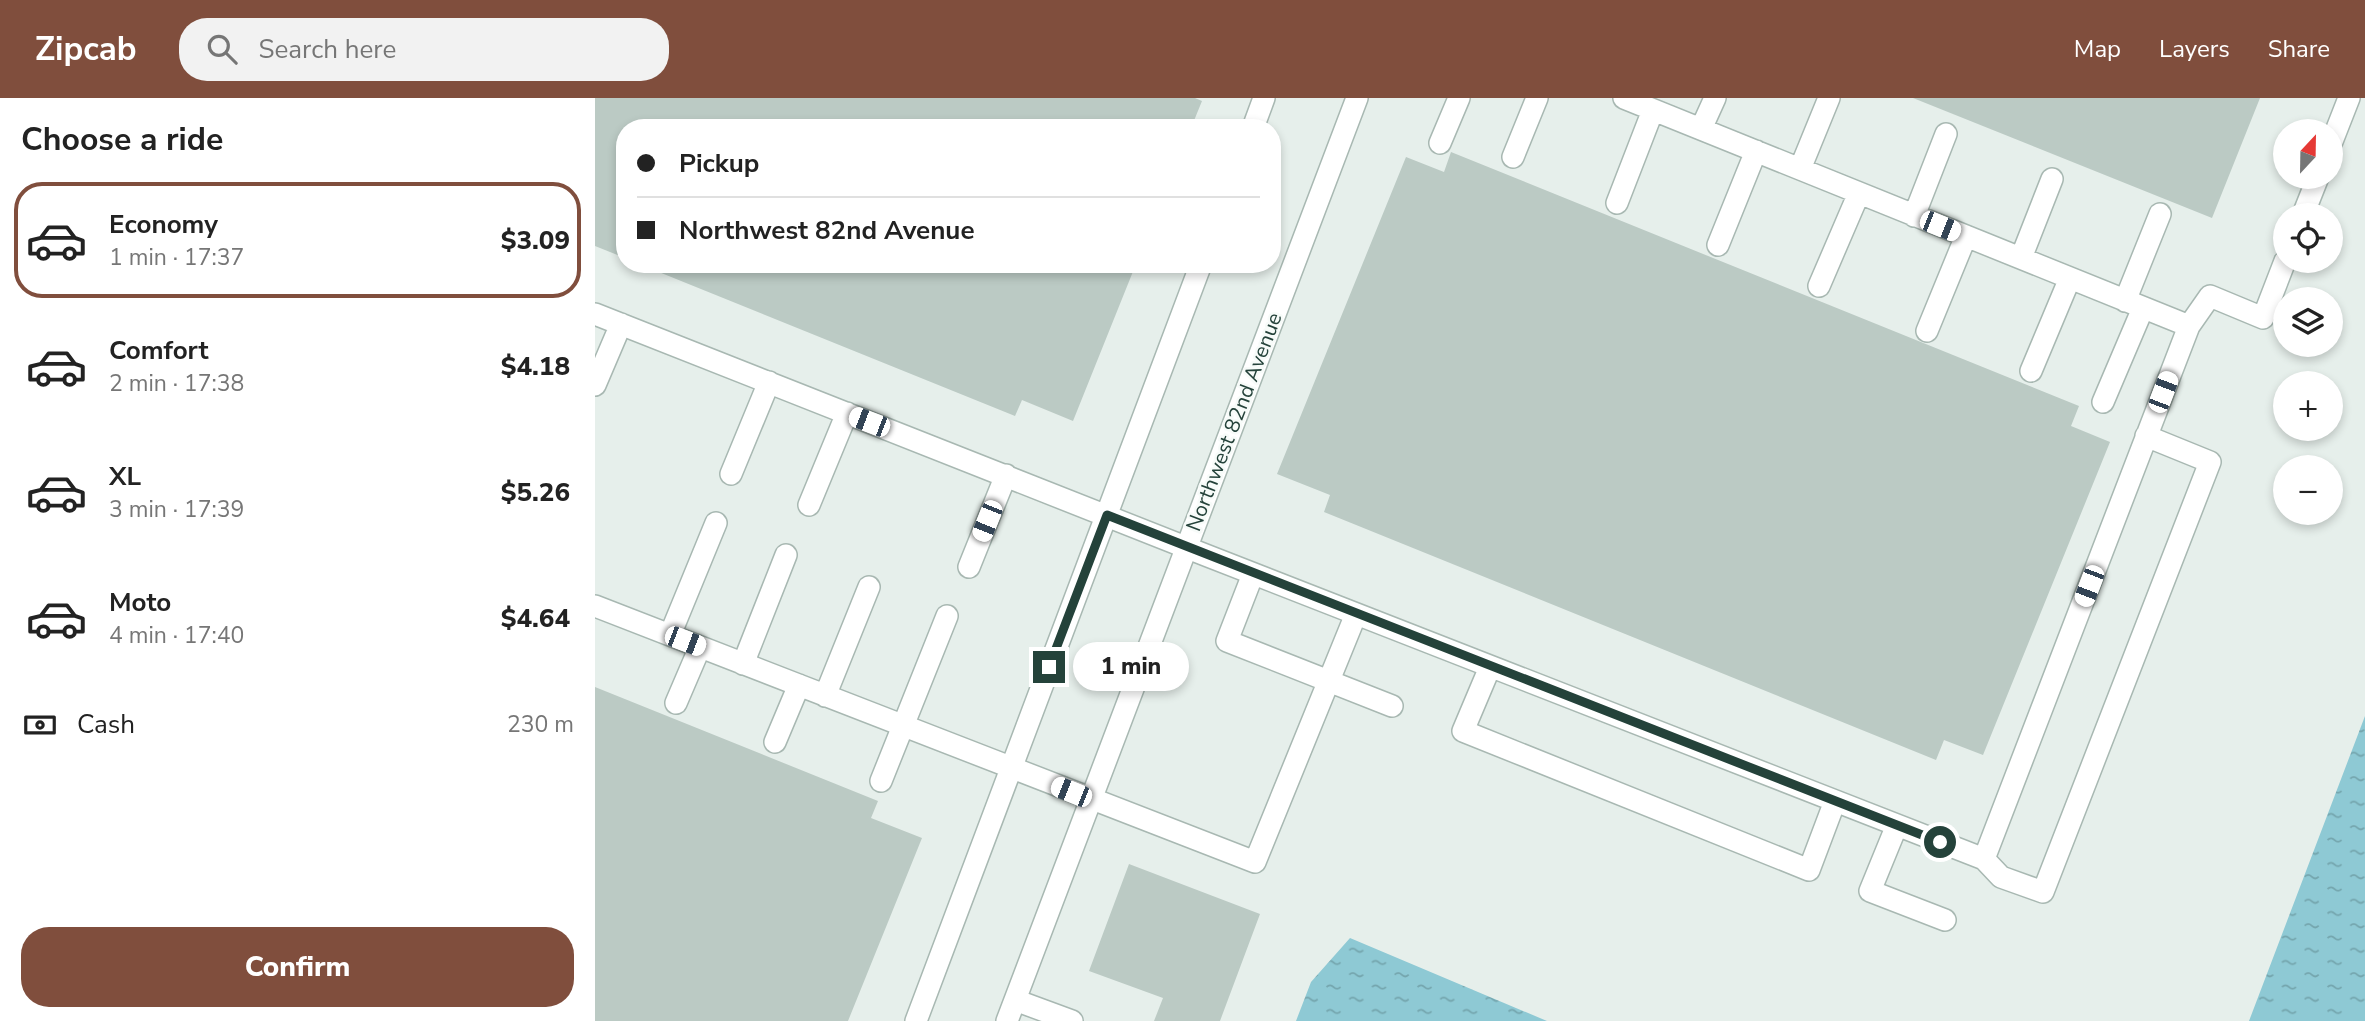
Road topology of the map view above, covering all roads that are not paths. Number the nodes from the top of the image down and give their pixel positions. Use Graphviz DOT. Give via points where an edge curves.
graph roads {
  1 [pos="1264,98"];
  2 [pos="1357,98"];
  3 [pos="1459,98"];
  4 [pos="1537,98"];
  5 [pos="1623,98"];
  6 [pos="1714,98"];
  7 [pos="1829,98"];
  8 [pos="2349,98"];
  9 [pos="1653,110"];
  10 [pos="1256,119"];
  11 [pos="2341,119"];
  12 [pos="1702,130"];
  13 [pos="1946,134"];
  14 [pos="1440,143"];
  15 [pos="1756,151"];
  16 [pos="1513,158"];
  17 [pos="1800,169"];
  18 [pos="2052,179"];
  19 [pos="1859,193"];
  20 [pos="1617,203"];
  21 [pos="2160,214"];
  22 [pos="1915,216"];
  23 [pos="1966,236"];
  24 [pos="1718,245"];
  25 [pos="2021,258"];
  26 [pos="1198,273"];
  27 [pos="2280,273"];
  28 [pos="2070,278"];
  29 [pos="1819,286"];
  30 [pos="2134,304"];
  31 [pos="595,314"];
  32 [pos="621,324"];
  33 [pos="2189,326"];
  34 [pos="1927,331"];
  35 [pos="2032,371"];
  36 [pos="769,382"];
  37 [pos="595,385"];
  38 [pos="2103,402"];
  39 [pos="847,413"];
  40 [pos="2146,436"];
  41 [pos="731,474"];
  42 [pos="1006,475"];
  43 [pos="809,505"];
  44 [pos="1107,515"];
  45 [pos="716,523"];
  46 [pos="1187,548"];
  47 [pos="786,555"];
  48 [pos="968,567"];
  49 [pos="1253,574"];
  50 [pos="869,587"];
  51 [pos="595,606"];
  52 [pos="1356,614"];
  53 [pos="947,616"];
  54 [pos="670,635"];
  55 [pos="700,647"];
  56 [pos="743,664"];
  57 [pos="1490,667"];
  58 [pos="1328,681"];
  59 [pos="799,685"];
  60 [pos="825,696"];
  61 [pos="676,703"];
  62 [pos="1392,706"];
  63 [pos="905,727"];
  64 [pos="775,743"];
  65 [pos="1011,768"];
  66 [pos="881,781"];
  67 [pos="1091,800"];
  68 [pos="1836,801"];
  69 [pos="1897,825"];
  70 [pos="1984,859"];
  71 [pos="1945,920"];
  72 [pos="1015,1000"];
  73 [pos="916,1021"];
  74 [pos="1007,1021"];
  75 [pos="1072,1021"];
  1 -- 10 [label="street"];
  2 -- 46 [label="street, Northwest 82nd Avenue"];
  3 -- 14 [label="street"];
  4 -- 16 [label="street"];
  5 -- 9 [label="street"];
  6 -- 12 [label="street"];
  7 -- 17 [label="street"];
  8 -- 11 [label="street"];
  9 -- 12 [label="street"];
  9 -- 20 [label="street"];
  12 -- 15 [label="street"];
  13 -- 22 [label="street"];
  15 -- 17 [label="street"];
  15 -- 24 [label="street"];
  17 -- 19 [label="street"];
  18 -- 25 [label="street"];
  19 -- 22 [label="street"];
  19 -- 29 [label="street"];
  21 -- 30 [label="street"];
  22 -- 23 [label="street"];
  23 -- 25 [label="street"];
  23 -- 34 [label="street"];
  25 -- 28 [label="street"];
  26 -- 44 [label="street"];
  27 -- 33 [label="street" via="2263,318 2210,296"];
  28 -- 30 [label="street"];
  28 -- 35 [label="street"];
  30 -- 33 [label="street"];
  30 -- 38 [label="street"];
  31 -- 32 [label="street"];
  32 -- 36 [label="street"];
  32 -- 37 [label="street"];
  33 -- 40 [label="street"];
  36 -- 39 [label="street"];
  36 -- 41 [label="street"];
  39 -- 42 [label="street"];
  39 -- 43 [label="street"];
  40 -- 70 [label="street"];
  40 -- 70 [label="street" via="2210,462 2043,892 2001,877"];
  42 -- 44 [label="street"];
  42 -- 48 [label="street"];
  44 -- 46 [label="street"];
  44 -- 65 [label="street"];
  45 -- 54 [label="street"];
  46 -- 49 [label="street"];
  46 -- 67 [label="street, Northwest 82nd Avenue"];
  47 -- 56 [label="street"];
  49 -- 52 [label="street"];
  49 -- 58 [label="street" via="1227,641"];
  50 -- 60 [label="street"];
  51 -- 54 [label="street"];
  52 -- 57 [label="street"];
  52 -- 58 [label="street"];
  53 -- 63 [label="street"];
  54 -- 55 [label="street"];
  55 -- 56 [label="street"];
  55 -- 61 [label="street"];
  56 -- 59 [label="street"];
  57 -- 68 [label="street"];
  57 -- 68 [label="street" via="1463,731 1809,870"];
  58 -- 62 [label="street"];
  58 -- 67 [label="street" via="1255,862"];
  59 -- 60 [label="street"];
  59 -- 64 [label="street"];
  60 -- 63 [label="street"];
  63 -- 65 [label="street"];
  63 -- 66 [label="street"];
  65 -- 67 [label="street"];
  65 -- 73 [label="street"];
  67 -- 72 [label="street, Northwest 82nd Avenue"];
  68 -- 69 [label="street"];
  69 -- 70 [label="street"];
  69 -- 71 [label="street" via="1870,891"];
  72 -- 74 [label="street, Northwest 82nd Avenue"];
  72 -- 75 [label="street"];
}
